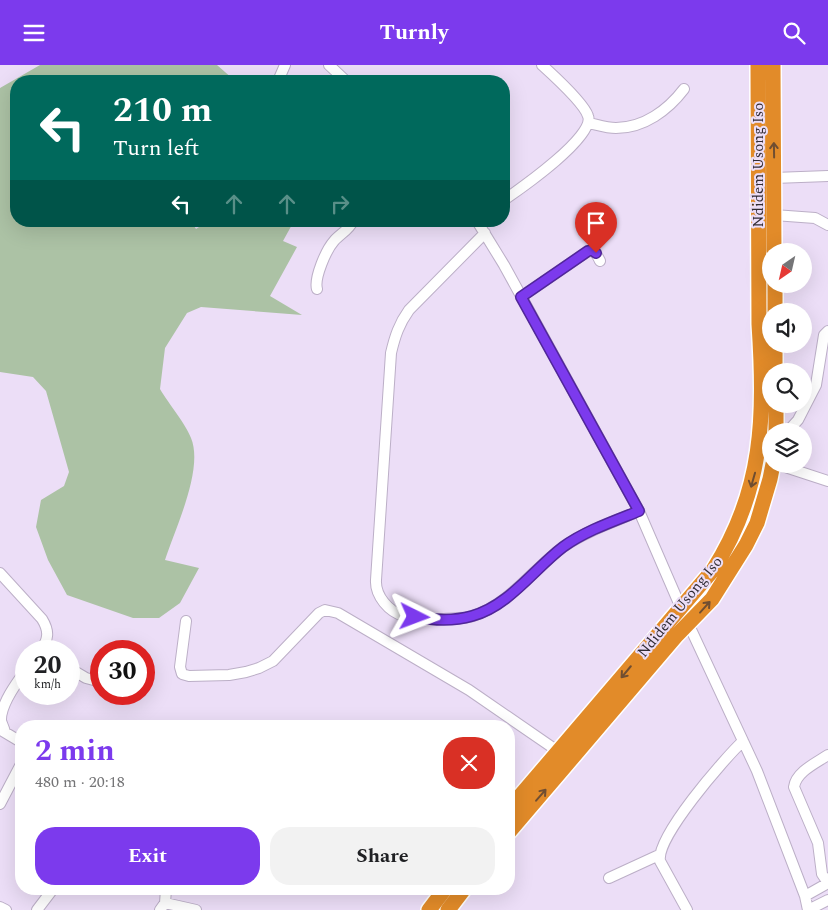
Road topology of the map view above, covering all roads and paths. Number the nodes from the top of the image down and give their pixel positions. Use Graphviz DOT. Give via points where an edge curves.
graph roads {
  1 [pos="329,65"];
  2 [pos="542,65"];
  3 [pos="758,65"];
  4 [pos="773,65"];
  5 [pos="340,75"];
  6 [pos="684,89"];
  7 [pos="589,123"];
  8 [pos="828,176"];
  9 [pos="774,177"];
  10 [pos="510,196"];
  11 [pos="774,215"];
  12 [pos="828,225"];
  13 [pos="349,227"];
  14 [pos="481,227"];
  15 [pos="485,233"];
  16 [pos="774,243"];
  17 [pos="600,261"];
  18 [pos="316,289"];
  19 [pos="521,297"];
  20 [pos="828,331"];
  21 [pos="795,423"];
  22 [pos="772,473"];
  23 [pos="803,473"];
  24 [pos="828,481"];
  25 [pos="639,511"];
  26 [pos="0,573"];
  27 [pos="680,608"];
  28 [pos="186,621"];
  29 [pos="689,624"];
  30 [pos="46,640"];
  31 [pos="15,686"];
  32 [pos="512,720"];
  33 [pos="515,722"];
  34 [pos="2,731"];
  35 [pos="15,739"];
  36 [pos="743,741"];
  37 [pos="559,752"];
  38 [pos="828,755"];
  39 [pos="15,776"];
  40 [pos="515,802"];
  41 [pos="0,805"];
  42 [pos="515,825"];
  43 [pos="659,855"];
  44 [pos="609,878"];
  45 [pos="828,883"];
  46 [pos="48,895"];
  47 [pos="440,895"];
  48 [pos="459,895"];
  49 [pos="805,896"];
  50 [pos="828,900"];
  51 [pos="163,906"];
  52 [pos="0,907"];
  53 [pos="6,910"];
  54 [pos="37,910"];
  55 [pos="196,910"];
  56 [pos="429,910"];
  57 [pos="448,910"];
  58 [pos="687,910"];
  59 [pos="808,910"];
  1 -- 5 [label="street"];
  2 -- 7 [label="street" via="582,107"];
  3 -- 27 [label="highway, Ndidem Usong Iso, one-way" via="759,451 746,503 728,548"];
  9 -- 4 [label="highway, Ndidem Usong Iso, one-way"];
  6 -- 7 [label="street" via="670,105 638,125 616,128"];
  7 -- 10 [label="street" via="583,135 545,170"];
  8 -- 9 [label="street"];
  9 -- 11 [label="highway, Ndidem Usong Iso"];
  11 -- 12 [label="street" via="815,218"];
  11 -- 16 [label="highway, Ndidem Usong Iso"];
  13 -- 18 [label="street" via="330,246 316,278"];
  14 -- 15 [label="street"];
  15 -- 19 [label="street"];
  15 -- 25 [label="street" via="410,310 394,336 376,580 379,595 392,610 404,616 425,619 472,616 494,606 518,588 564,546"];
  17 -- 19 [label="street" via="596,253 588,251"];
  19 -- 25 [label="street"];
  20 -- 21 [label="street" via="824,335 816,385"];
  29 -- 22 [label="highway, Ndidem Usong Iso, one-way" via="712,599 746,545 757,523"];
  23 -- 24 [label="street"];
  25 -- 27 [label="street"];
  26 -- 30 [label="street" via="42,619 48,629"];
  27 -- 29 [label="street"];
  27 -- 37 [label="highway, Ndidem Usong Iso, one-way"];
  28 -- 32 [label="street" via="180,667 182,674 246,673 272,661 325,610 338,613"];
  29 -- 36 [label="street"];
  42 -- 29 [label="highway, Ndidem Usong Iso, one-way"];
  31 -- 34 [label="street" via="2,712"];
  33 -- 37 [label="street"];
  34 -- 35 [label="street"];
  36 -- 43 [label="street" via="705,783 662,845"];
  36 -- 49 [label="street"];
  37 -- 40 [label="highway, Ndidem Usong Iso"];
  38 -- 45 [label="street" via="800,775 794,787 818,843 822,874"];
  39 -- 41 [label="street"];
  43 -- 44 [label="street"];
  43 -- 58 [label="street"];
  45 -- 49 [label="street"];
  46 -- 54 [label="street"];
  47 -- 56 [label="highway"];
  48 -- 57 [label="highway"];
  49 -- 59 [label="street"];
  50 -- 59 [label="street"];
  51 -- 55 [label="street"];
  52 -- 53 [label="street"];
}
